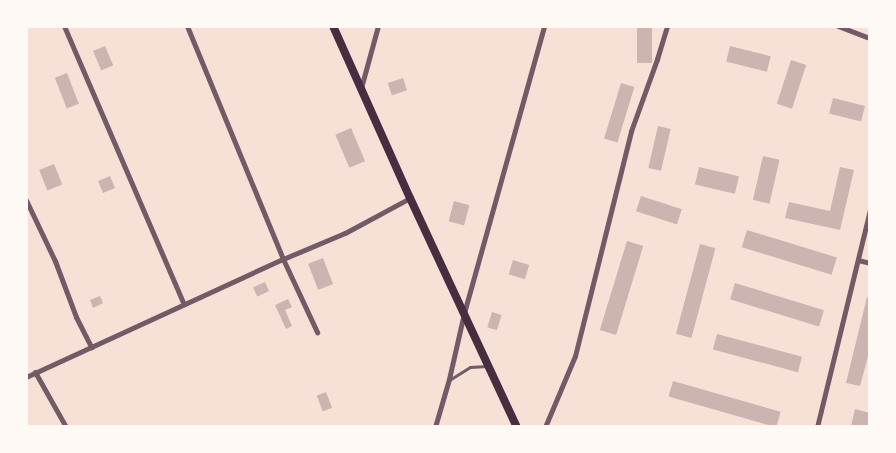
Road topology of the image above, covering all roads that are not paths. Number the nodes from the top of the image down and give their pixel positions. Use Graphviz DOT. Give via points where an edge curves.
graph roads {
  1 [pos="64,26"];
  2 [pos="187,26"];
  3 [pos="333,26"];
  4 [pos="378,26"];
  5 [pos="544,26"];
  6 [pos="667,26"];
  7 [pos="838,26"];
  8 [pos="870,38"];
  9 [pos="361,89"];
  10 [pos="410,198"];
  11 [pos="26,200"];
  12 [pos="870,209"];
  13 [pos="283,259"];
  14 [pos="858,260"];
  15 [pos="870,262"];
  16 [pos="184,304"];
  17 [pos="464,313"];
  18 [pos="317,332"];
  19 [pos="91,347"];
  20 [pos="488,366"];
  21 [pos="35,372"];
  22 [pos="26,377"];
  23 [pos="449,380"];
  24 [pos="66,427"];
  25 [pos="435,427"];
  26 [pos="517,427"];
  27 [pos="545,427"];
  28 [pos="816,427"];
  1 -- 16 [label="street"];
  2 -- 13 [label="street"];
  3 -- 9 [label="main road"];
  4 -- 9 [label="street"];
  5 -- 17 [label="street"];
  6 -- 27 [label="street" via="631,131 575,356"];
  7 -- 8 [label="street"];
  9 -- 10 [label="main road"];
  10 -- 13 [label="street" via="345,233"];
  10 -- 17 [label="main road"];
  11 -- 19 [label="street"];
  12 -- 14 [label="street"];
  13 -- 16 [label="street"];
  13 -- 18 [label="street"];
  14 -- 15 [label="street"];
  14 -- 28 [label="street"];
  16 -- 19 [label="street"];
  17 -- 20 [label="main road"];
  17 -- 23 [label="street"];
  19 -- 21 [label="street"];
  20 -- 23 [label="lane" via="470,367"];
  20 -- 26 [label="main road"];
  21 -- 22 [label="street"];
  21 -- 24 [label="street"];
  23 -- 25 [label="street"];
}
